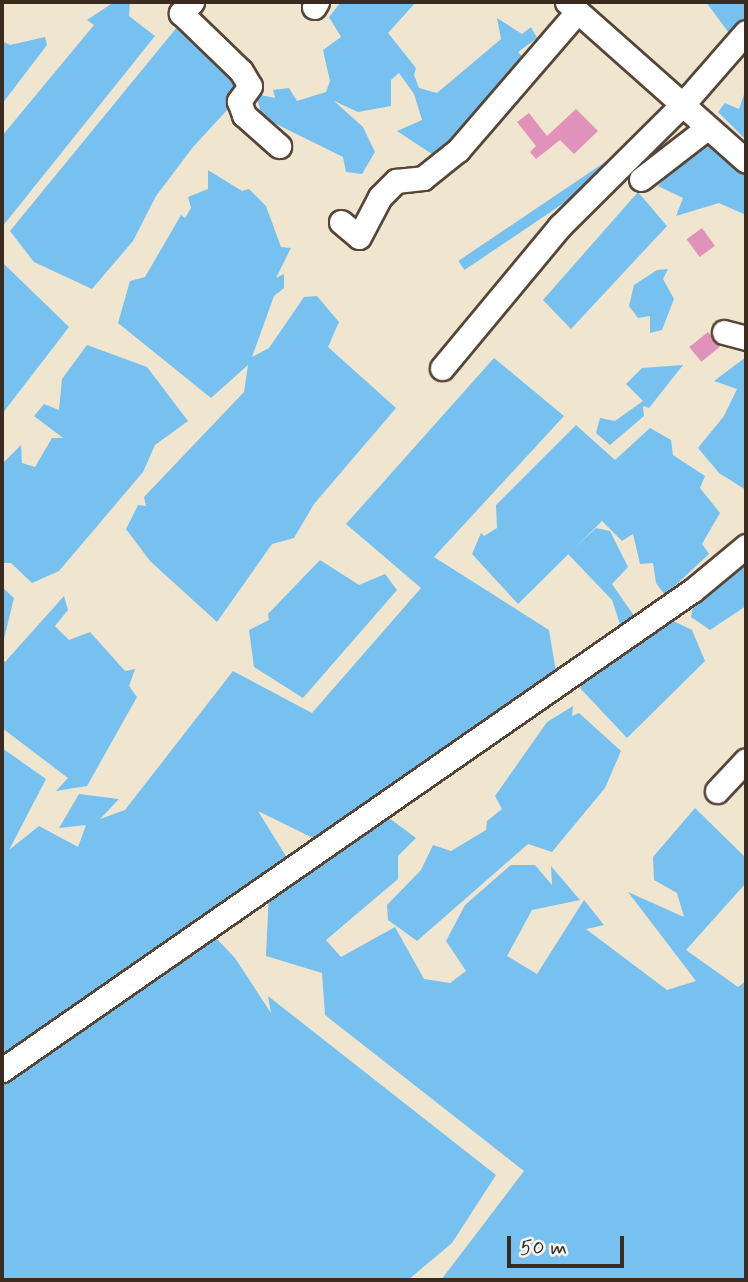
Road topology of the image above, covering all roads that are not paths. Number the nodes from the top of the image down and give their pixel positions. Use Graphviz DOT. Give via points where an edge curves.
graph roads {
  1 [pos="192,2"];
  2 [pos="572,7"];
  3 [pos="746,32"];
  4 [pos="684,103"];
  5 [pos="707,128"];
  6 [pos="279,146"];
  7 [pos="746,161"];
  8 [pos="641,179"];
  9 [pos="341,222"];
  10 [pos="724,332"];
  11 [pos="746,338"];
  12 [pos="442,368"];
  13 [pos="746,546"];
  14 [pos="746,760"];
  15 [pos="717,790"];
  16 [pos="2,1070"];
  1 -- 6 [label="street" via="181,13 241,71 250,86 239,101 244,116"];
  2 -- 4 [label="street"];
  2 -- 9 [label="street" via="458,150 423,178 396,181 380,197 359,237"];
  3 -- 4 [label="street"];
  4 -- 5 [label="street"];
  4 -- 12 [label="street" via="560,226"];
  5 -- 7 [label="street"];
  5 -- 8 [label="street"];
  10 -- 11 [label="street"];
  13 -- 16 [label="street" via="693,590"];
  14 -- 15 [label="street"];
}
